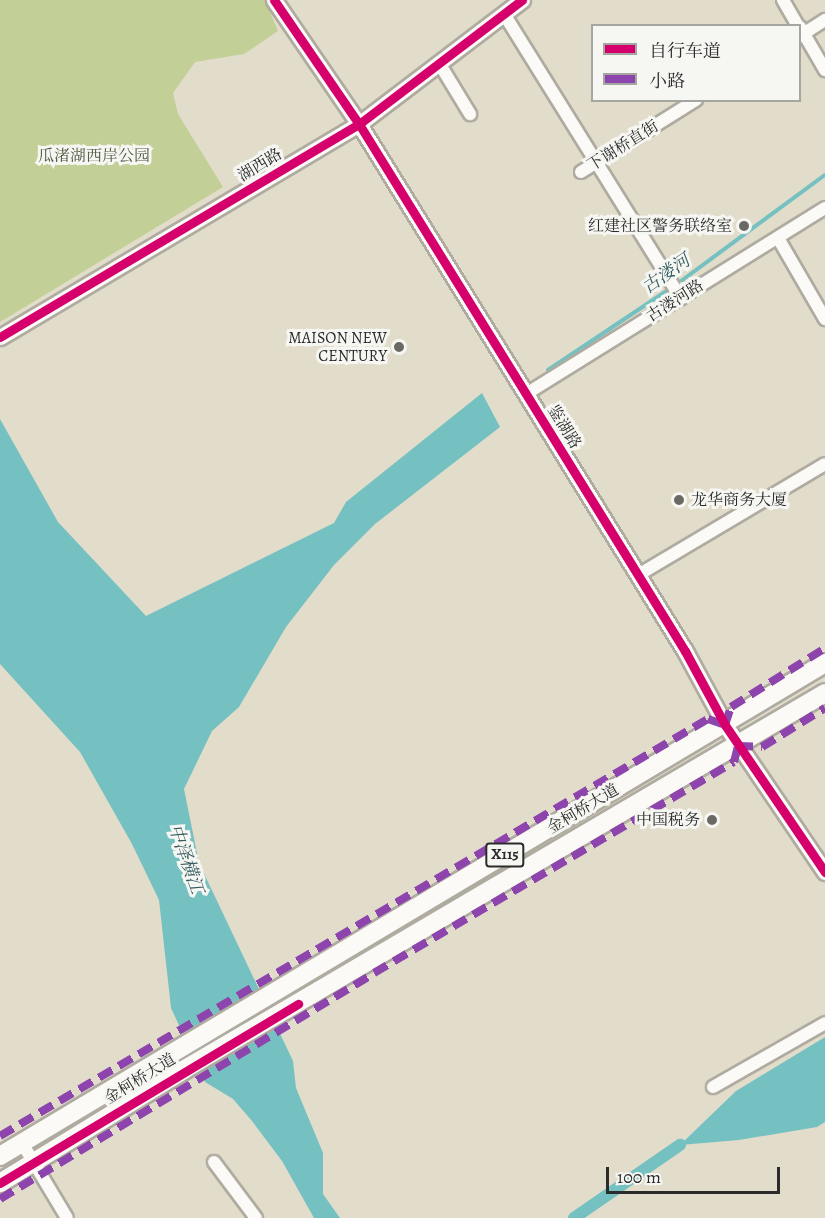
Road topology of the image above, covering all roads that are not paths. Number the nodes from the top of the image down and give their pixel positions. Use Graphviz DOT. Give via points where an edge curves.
graph roads {
  1 [pos="274,0"];
  2 [pos="522,0"];
  3 [pos="783,0"];
  4 [pos="504,14"];
  5 [pos="825,20"];
  6 [pos="796,24"];
  7 [pos="801,31"];
  8 [pos="801,33"];
  9 [pos="439,63"];
  10 [pos="825,70"];
  11 [pos="693,102"];
  12 [pos="470,114"];
  13 [pos="359,124"];
  14 [pos="597,162"];
  15 [pos="581,172"];
  16 [pos="825,208"];
  17 [pos="778,238"];
  18 [pos="676,290"];
  19 [pos="825,319"];
  20 [pos="1,337"];
  21 [pos="526,394"];
  22 [pos="825,464"];
  23 [pos="638,575"];
  24 [pos="825,663"];
  25 [pos="825,693"];
  26 [pos="725,725"];
  27 [pos="738,746"];
  28 [pos="825,872"];
  29 [pos="825,1023"];
  30 [pos="713,1087"];
  31 [pos="22,1143"];
  32 [pos="0,1156"];
  33 [pos="34,1162"];
  34 [pos="214,1162"];
  35 [pos="0,1183"];
  36 [pos="67,1218"];
  37 [pos="256,1218"];
  1 -- 13 [label="street, 鉴湖路"];
  2 -- 4 [label="street, 湖西路"];
  3 -- 6 [label="street"];
  4 -- 9 [label="street, 湖西路"];
  4 -- 14 [label="street"];
  5 -- 7 [label="street"];
  8 -- 10 [label="street"];
  9 -- 12 [label="street"];
  9 -- 13 [label="street, 湖西路"];
  11 -- 14 [label="street, 下谢桥直街"];
  13 -- 20 [label="street, 湖西路"];
  13 -- 21 [label="street, 鉴湖路"];
  14 -- 15 [label="street, 下谢桥直街"];
  14 -- 18 [label="street"];
  16 -- 17 [label="street, 古溇河路"];
  17 -- 18 [label="street, 古溇河路"];
  17 -- 19 [label="street"];
  18 -- 21 [label="street, 古溇河路"];
  21 -- 23 [label="street, 鉴湖路"];
  22 -- 23 [label="street"];
  23 -- 26 [label="street, 鉴湖路"];
  24 -- 26 [label="main road, 金柯桥大道 / X115"];
  25 -- 27 [label="main road, 金柯桥大道 / X115"];
  26 -- 27 [label="street, 鉴湖路"];
  26 -- 31 [label="main road, 金柯桥大道 / X115"];
  27 -- 28 [label="street, 鉴湖路"];
  27 -- 33 [label="main road, 金柯桥大道 / X115" via="184,1069"];
  29 -- 30 [label="street"];
  31 -- 32 [label="main road, 金柯桥大道 / X115"];
  31 -- 33 [label="street"];
  33 -- 35 [label="main road, 金柯桥大道 / X115"];
  33 -- 36 [label="street"];
  34 -- 37 [label="street"];
}
